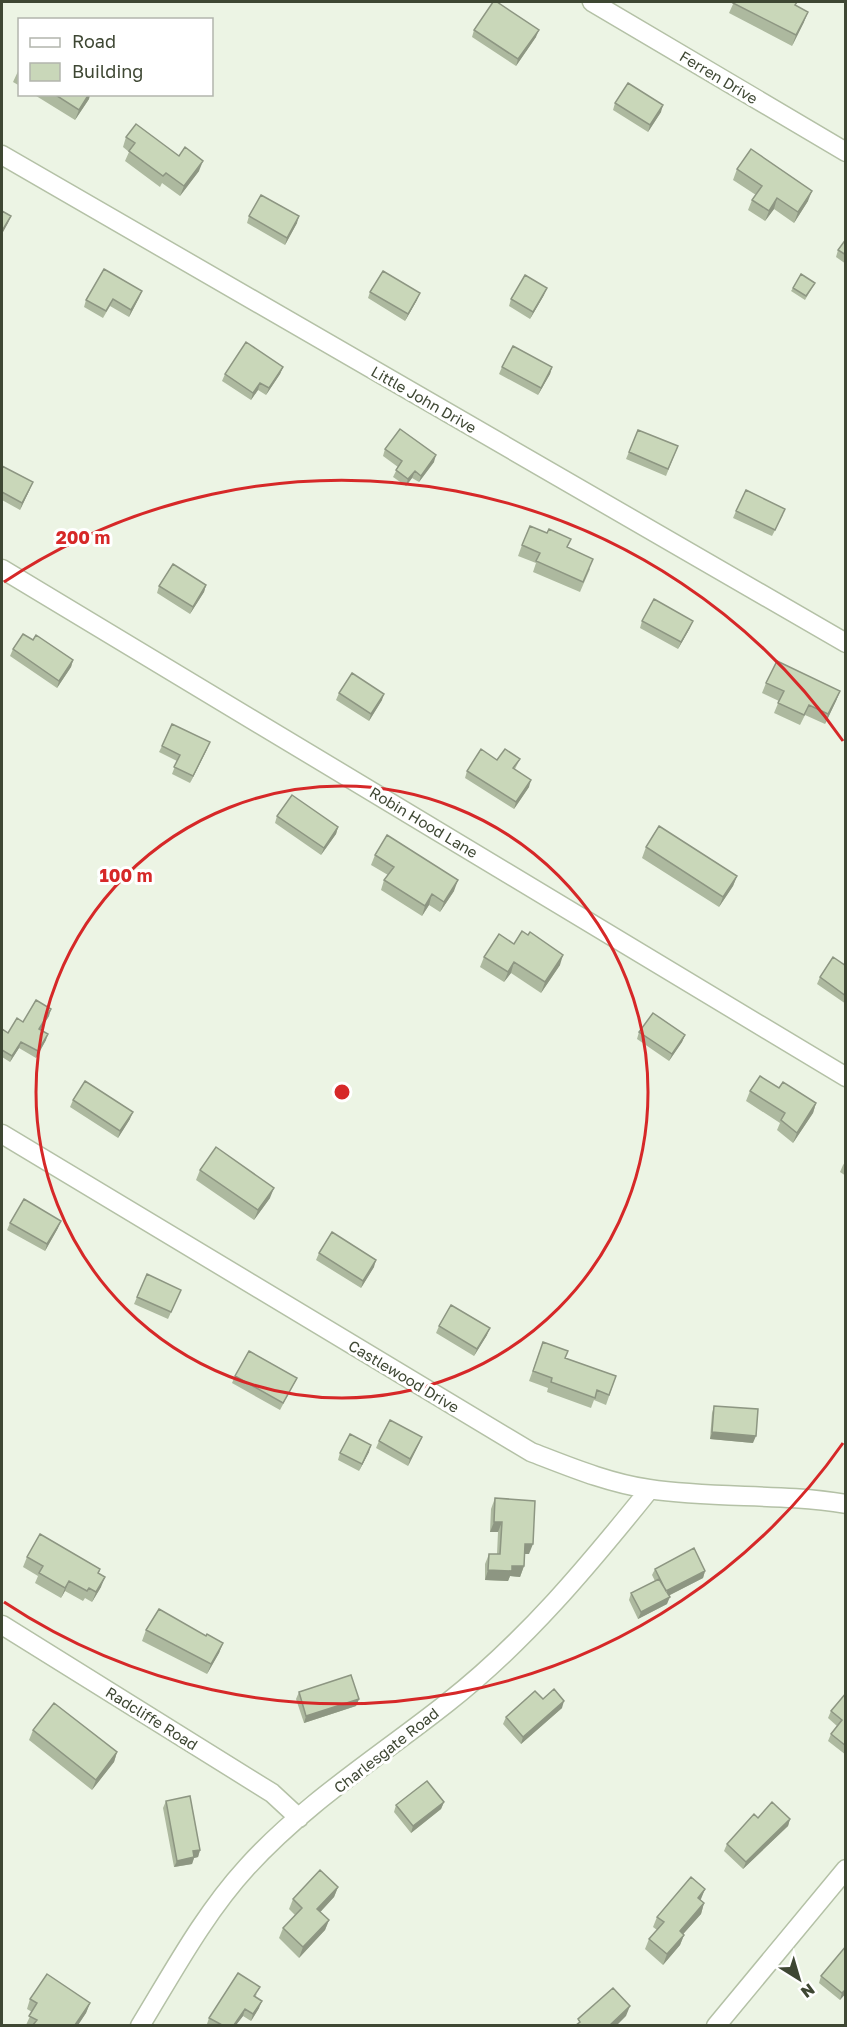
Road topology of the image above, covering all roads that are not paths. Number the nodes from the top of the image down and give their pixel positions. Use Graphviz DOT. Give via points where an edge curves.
graph roads {
  1 [pos="592,2"];
  2 [pos="846,152"];
  3 [pos="2,155"];
  4 [pos="2,569"];
  5 [pos="846,643"];
  6 [pos="846,1077"];
  7 [pos="2,1134"];
  8 [pos="650,1489"];
  9 [pos="846,1504"];
  10 [pos="2,1625"];
  11 [pos="299,1818"];
  12 [pos="846,1869"];
  13 [pos="140,2025"];
  14 [pos="716,2025"];
  1 -- 2 [label="street, Ferren Drive"];
  3 -- 5 [label="street, Little John Drive"];
  4 -- 6 [label="street, Robin Hood Lane"];
  7 -- 8 [label="street, Castlewood Drive" via="531,1452 612,1481"];
  8 -- 9 [label="street, Castlewood Drive"];
  8 -- 11 [label="street, Charlesgate Road" via="570,1587 530,1629 448,1702"];
  10 -- 11 [label="street, Radcliffe Road" via="272,1793"];
  11 -- 13 [label="street, Charlesgate Road" via="246,1867 202,1924"];
  12 -- 14 [label="street"];
}
